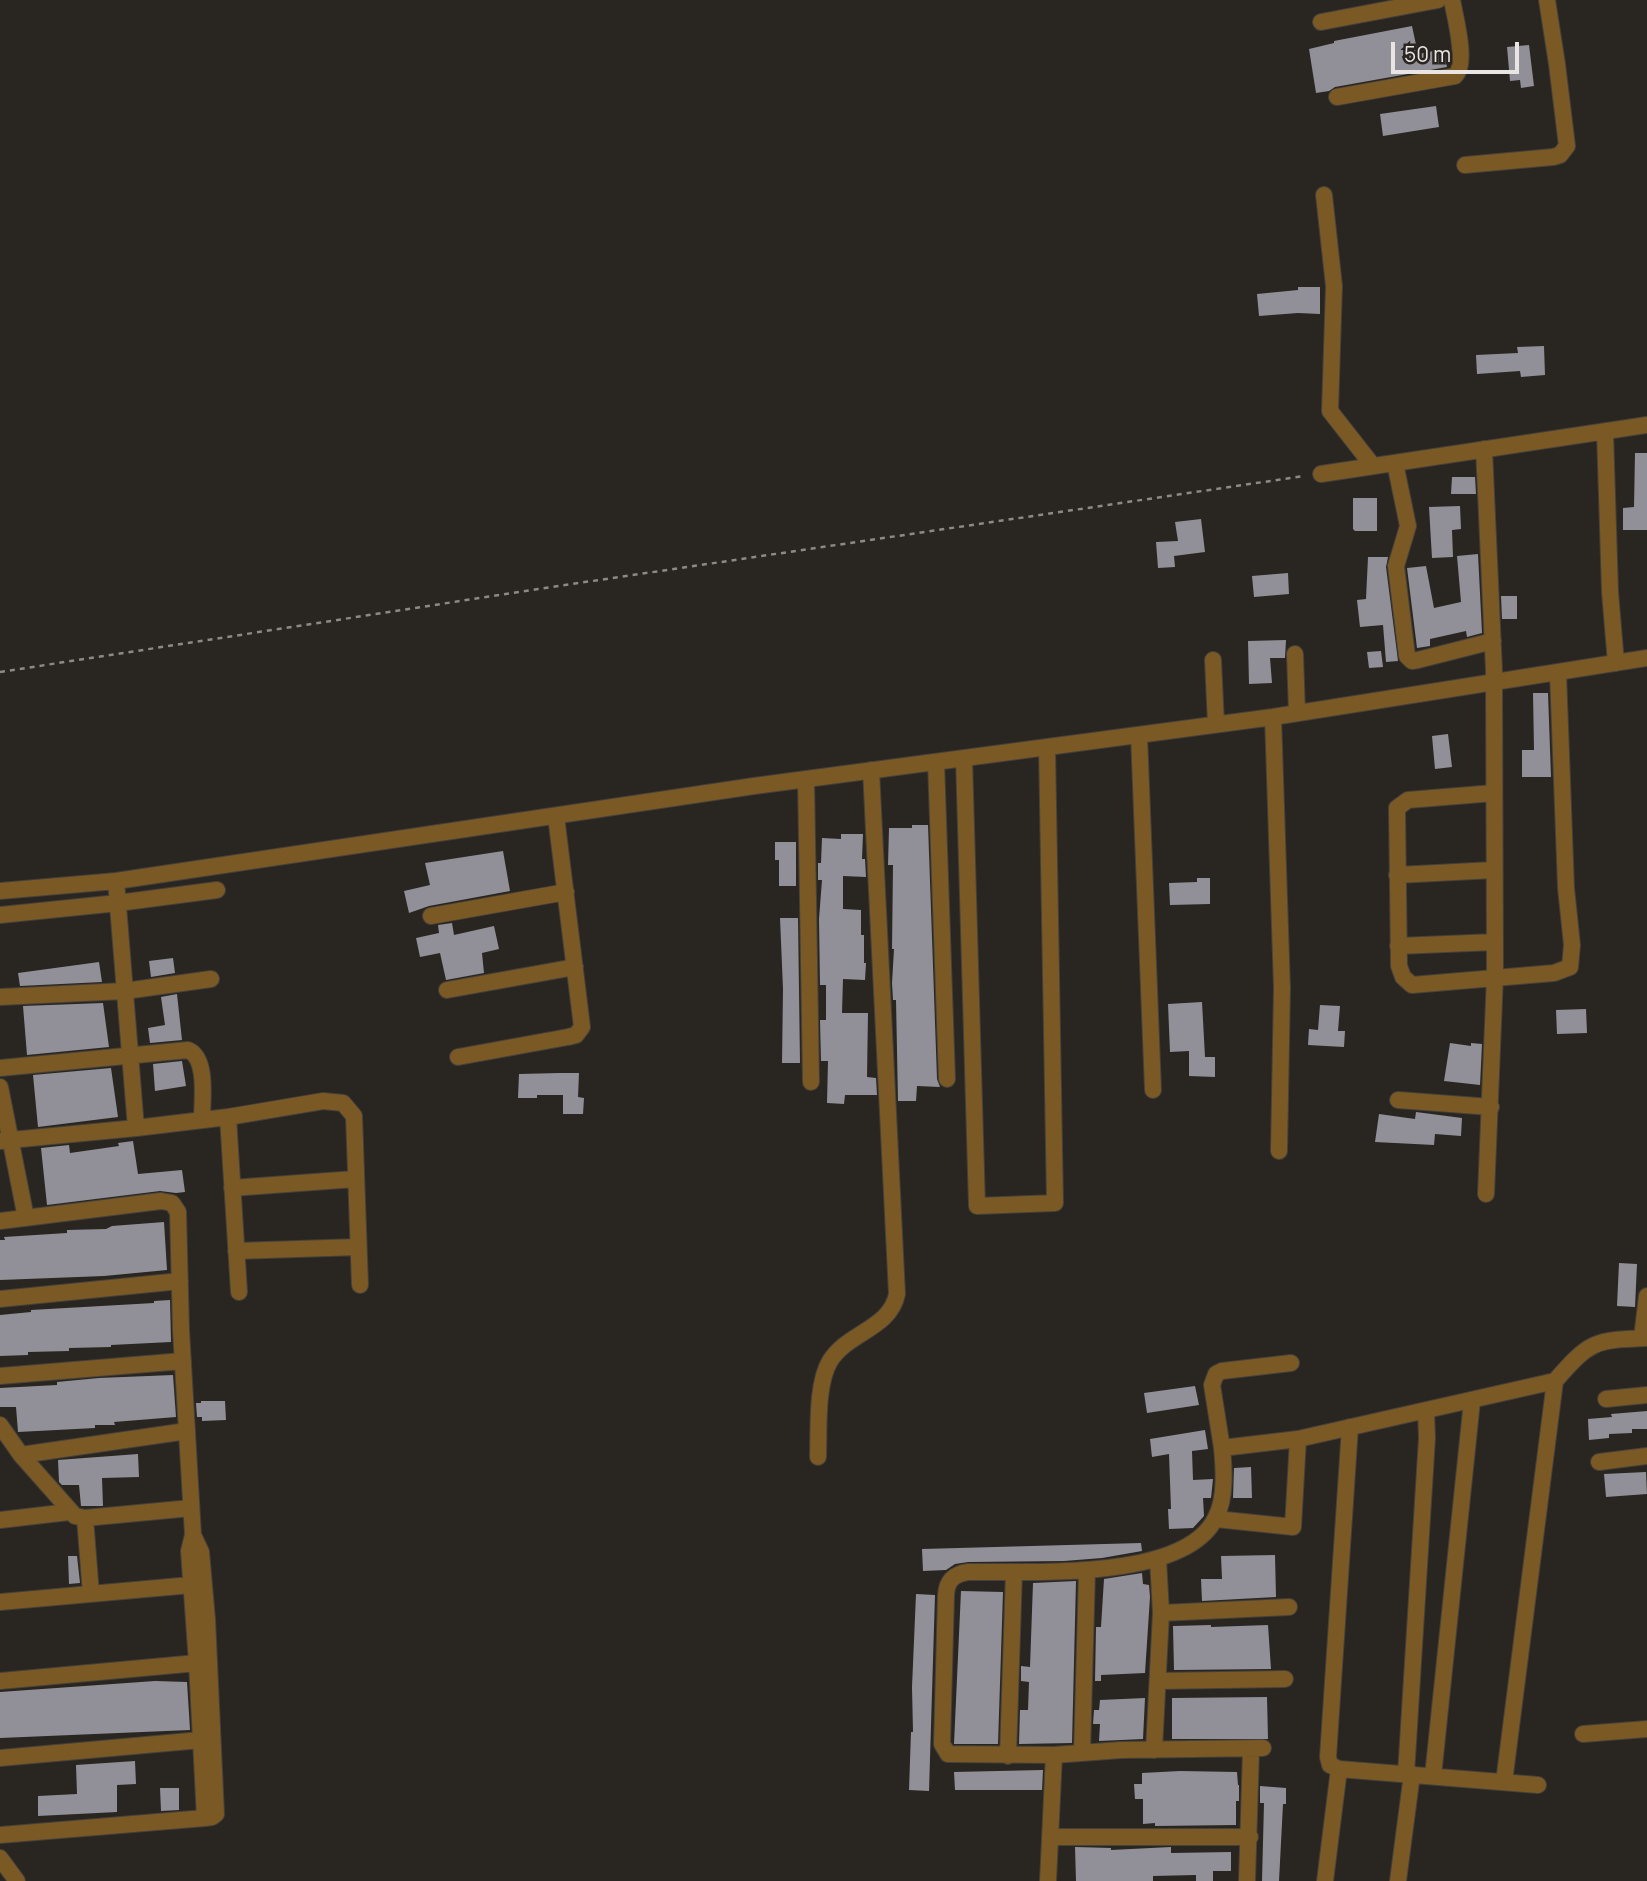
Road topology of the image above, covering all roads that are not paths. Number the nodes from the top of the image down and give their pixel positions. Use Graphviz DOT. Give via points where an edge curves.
graph roads {
  1 [pos="1438,0"];
  2 [pos="1452,0"];
  3 [pos="1546,0"];
  4 [pos="1321,22"];
  5 [pos="1337,97"];
  6 [pos="1465,165"];
  7 [pos="1324,195"];
  8 [pos="1647,425"];
  9 [pos="1605,432"];
  10 [pos="1484,449"];
  11 [pos="1395,463"];
  12 [pos="1373,466"];
  13 [pos="1321,474"];
  14 [pos="1493,647"];
  15 [pos="1647,658"];
  16 [pos="1615,659"];
  17 [pos="1213,660"];
  18 [pos="1295,660"];
  19 [pos="1558,673"];
  20 [pos="1493,677"];
  21 [pos="1296,707"];
  22 [pos="1273,717"];
  23 [pos="1215,719"];
  24 [pos="1139,735"];
  25 [pos="1047,747"];
  26 [pos="964,758"];
  27 [pos="936,762"];
  28 [pos="871,770"];
  29 [pos="806,779"];
  30 [pos="1494,793"];
  31 [pos="556,816"];
  32 [pos="1494,870"];
  33 [pos="1397,875"];
  34 [pos="116,881"];
  35 [pos="217,890"];
  36 [pos="0,891"];
  37 [pos="566,892"];
  38 [pos="118,903"];
  39 [pos="0,915"];
  40 [pos="431,916"];
  41 [pos="1495,942"];
  42 [pos="1398,946"];
  43 [pos="575,967"];
  44 [pos="1495,976"];
  45 [pos="211,979"];
  46 [pos="447,990"];
  47 [pos="125,991"];
  48 [pos="0,997"];
  49 [pos="131,1055"];
  50 [pos="458,1057"];
  51 [pos="0,1068"];
  52 [pos="947,1079"];
  53 [pos="811,1082"];
  54 [pos="0,1087"];
  55 [pos="1153,1090"];
  56 [pos="1398,1100"];
  57 [pos="1491,1107"];
  58 [pos="228,1117"];
  59 [pos="202,1119"];
  60 [pos="136,1128"];
  61 [pos="5,1141"];
  62 [pos="1279,1151"];
  63 [pos="355,1179"];
  64 [pos="232,1188"];
  65 [pos="1486,1194"];
  66 [pos="26,1218"];
  67 [pos="0,1221"];
  68 [pos="358,1247"];
  69 [pos="236,1251"];
  70 [pos="180,1280"];
  71 [pos="360,1285"];
  72 [pos="239,1292"];
  73 [pos="1647,1296"];
  74 [pos="0,1299"];
  75 [pos="1644,1338"];
  76 [pos="183,1361"];
  77 [pos="1291,1363"];
  78 [pos="0,1377"];
  79 [pos="1555,1381"];
  80 [pos="1647,1395"];
  81 [pos="1606,1399"];
  82 [pos="1472,1401"];
  83 [pos="1426,1411"];
  84 [pos="0,1425"];
  85 [pos="1350,1427"];
  86 [pos="187,1431"];
  87 [pos="1298,1439"];
  88 [pos="1222,1448"];
  89 [pos="21,1455"];
  90 [pos="1647,1456"];
  91 [pos="818,1457"];
  92 [pos="1599,1462"];
  93 [pos="191,1508"];
  94 [pos="69,1512"];
  95 [pos="85,1518"];
  96 [pos="1216,1519"];
  97 [pos="0,1520"];
  98 [pos="193,1535"];
  99 [pos="1158,1559"];
  100 [pos="1087,1571"];
  101 [pos="1013,1572"];
  102 [pos="191,1585"];
  103 [pos="91,1594"];
  104 [pos="0,1602"];
  105 [pos="1289,1607"];
  106 [pos="1161,1613"];
  107 [pos="197,1663"];
  108 [pos="1285,1679"];
  109 [pos="0,1681"];
  110 [pos="1158,1681"];
  111 [pos="1647,1729"];
  112 [pos="1583,1734"];
  113 [pos="201,1740"];
  114 [pos="1154,1750"];
  115 [pos="1082,1753"];
  116 [pos="1054,1755"];
  117 [pos="1008,1756"];
  118 [pos="0,1758"];
  119 [pos="1339,1769"];
  120 [pos="1409,1774"];
  121 [pos="1433,1776"];
  122 [pos="1504,1782"];
  123 [pos="1538,1785"];
  124 [pos="205,1818"];
  125 [pos="0,1835"];
  126 [pos="1050,1836"];
  127 [pos="1250,1837"];
  128 [pos="0,1857"];
  129 [pos="17,1881"];
  130 [pos="1048,1881"];
  131 [pos="1247,1881"];
  132 [pos="1325,1881"];
  133 [pos="1398,1881"];
  1 -- 4 [label="street"];
  2 -- 5 [label="street" via="1460,72 1442,80"];
  3 -- 6 [label="street" via="1567,146 1560,155"];
  7 -- 12 [label="street" via="1334,286 1330,411"];
  8 -- 9 [label="street"];
  9 -- 10 [label="street"];
  9 -- 16 [label="street"];
  10 -- 11 [label="street"];
  10 -- 14 [label="street"];
  11 -- 12 [label="street"];
  11 -- 14 [label="street" via="1408,526 1396,566 1407,656 1418,660"];
  12 -- 13 [label="street"];
  14 -- 20 [label="street"];
  15 -- 16 [label="street"];
  16 -- 19 [label="street"];
  17 -- 23 [label="street"];
  18 -- 21 [label="street"];
  19 -- 20 [label="street"];
  19 -- 44 [label="street" via="1572,962 1563,971"];
  20 -- 21 [label="street"];
  20 -- 30 [label="street"];
  21 -- 22 [label="street"];
  22 -- 23 [label="street"];
  22 -- 62 [label="street" via="1282,988"];
  23 -- 24 [label="street"];
  24 -- 25 [label="street"];
  24 -- 55 [label="street"];
  25 -- 26 [label="street"];
  25 -- 26 [label="street" via="1055,1203 977,1206"];
  26 -- 27 [label="street"];
  27 -- 28 [label="street"];
  27 -- 52 [label="street"];
  28 -- 29 [label="street"];
  28 -- 91 [label="street" via="897,1294 890,1313 838,1351 826,1369"];
  29 -- 31 [label="street"];
  29 -- 53 [label="street"];
  30 -- 32 [label="street"];
  30 -- 33 [label="street" via="1408,800 1396,808"];
  31 -- 34 [label="street"];
  31 -- 37 [label="street"];
  32 -- 33 [label="street"];
  32 -- 41 [label="street"];
  33 -- 42 [label="street"];
  34 -- 36 [label="street"];
  34 -- 38 [label="street"];
  35 -- 38 [label="street"];
  37 -- 40 [label="street"];
  37 -- 43 [label="street"];
  38 -- 39 [label="street"];
  38 -- 47 [label="street"];
  41 -- 42 [label="street"];
  41 -- 44 [label="street"];
  42 -- 44 [label="street" via="1399,966 1412,985"];
  43 -- 46 [label="street"];
  43 -- 50 [label="street" via="582,1019 576,1035"];
  44 -- 57 [label="street"];
  45 -- 47 [label="street"];
  47 -- 48 [label="street"];
  47 -- 49 [label="street"];
  49 -- 51 [label="street"];
  49 -- 59 [label="street" via="182,1050 196,1055 201,1065"];
  49 -- 60 [label="street"];
  54 -- 61 [label="street"];
  56 -- 57 [label="street"];
  57 -- 65 [label="street"];
  58 -- 59 [label="street"];
  58 -- 63 [label="street" via="323,1101 343,1103 354,1116"];
  58 -- 64 [label="street"];
  59 -- 60 [label="street"];
  60 -- 61 [label="street"];
  61 -- 66 [label="street"];
  63 -- 64 [label="street"];
  63 -- 68 [label="street"];
  64 -- 69 [label="street"];
  66 -- 67 [label="street"];
  66 -- 70 [label="street" via="172,1203 178,1219"];
  68 -- 69 [label="street"];
  68 -- 71 [label="street"];
  69 -- 72 [label="street"];
  70 -- 74 [label="street"];
  70 -- 76 [label="street"];
  73 -- 75 [label="street"];
  75 -- 79 [label="street" via="1592,1345"];
  76 -- 78 [label="street"];
  76 -- 86 [label="street"];
  77 -- 88 [label="street" via="1216,1374 1212,1385"];
  79 -- 82 [label="street"];
  79 -- 122 [label="street"];
  80 -- 81 [label="street"];
  82 -- 83 [label="street"];
  82 -- 121 [label="street"];
  83 -- 85 [label="street"];
  83 -- 120 [label="street"];
  84 -- 89 [label="street"];
  85 -- 87 [label="street"];
  85 -- 119 [label="street" via="1328,1757 1330,1765"];
  86 -- 89 [label="street"];
  86 -- 93 [label="street"];
  87 -- 88 [label="street"];
  87 -- 96 [label="street" via="1293,1527"];
  88 -- 96 [label="street"];
  89 -- 94 [label="street"];
  90 -- 92 [label="street"];
  93 -- 95 [label="street"];
  93 -- 98 [label="street"];
  94 -- 95 [label="street"];
  94 -- 97 [label="street"];
  95 -- 103 [label="street"];
  96 -- 99 [label="street" via="1200,1536"];
  98 -- 102 [label="street"];
  98 -- 124 [label="street" via="201,1552 207,1619 216,1812"];
  99 -- 100 [label="street"];
  99 -- 106 [label="street"];
  100 -- 101 [label="street"];
  100 -- 115 [label="street"];
  101 -- 117 [label="street"];
  101 -- 117 [label="street" via="960,1573 950,1581 946,1595 943,1749 952,1755"];
  102 -- 103 [label="street"];
  102 -- 107 [label="street"];
  103 -- 104 [label="street"];
  105 -- 106 [label="street"];
  106 -- 110 [label="street"];
  107 -- 109 [label="street"];
  107 -- 113 [label="street"];
  108 -- 110 [label="street"];
  110 -- 114 [label="street"];
  111 -- 112 [label="street"];
  113 -- 118 [label="street"];
  113 -- 124 [label="street"];
  114 -- 115 [label="street"];
  114 -- 127 [label="street" via="1257,1748"];
  115 -- 116 [label="street"];
  116 -- 117 [label="street"];
  116 -- 126 [label="street"];
  119 -- 120 [label="street"];
  119 -- 132 [label="street"];
  120 -- 121 [label="street"];
  120 -- 133 [label="street"];
  121 -- 122 [label="street"];
  122 -- 123 [label="street"];
  124 -- 125 [label="street"];
  126 -- 127 [label="street"];
  126 -- 130 [label="street"];
  127 -- 131 [label="street"];
  128 -- 129 [label="street"];
}
